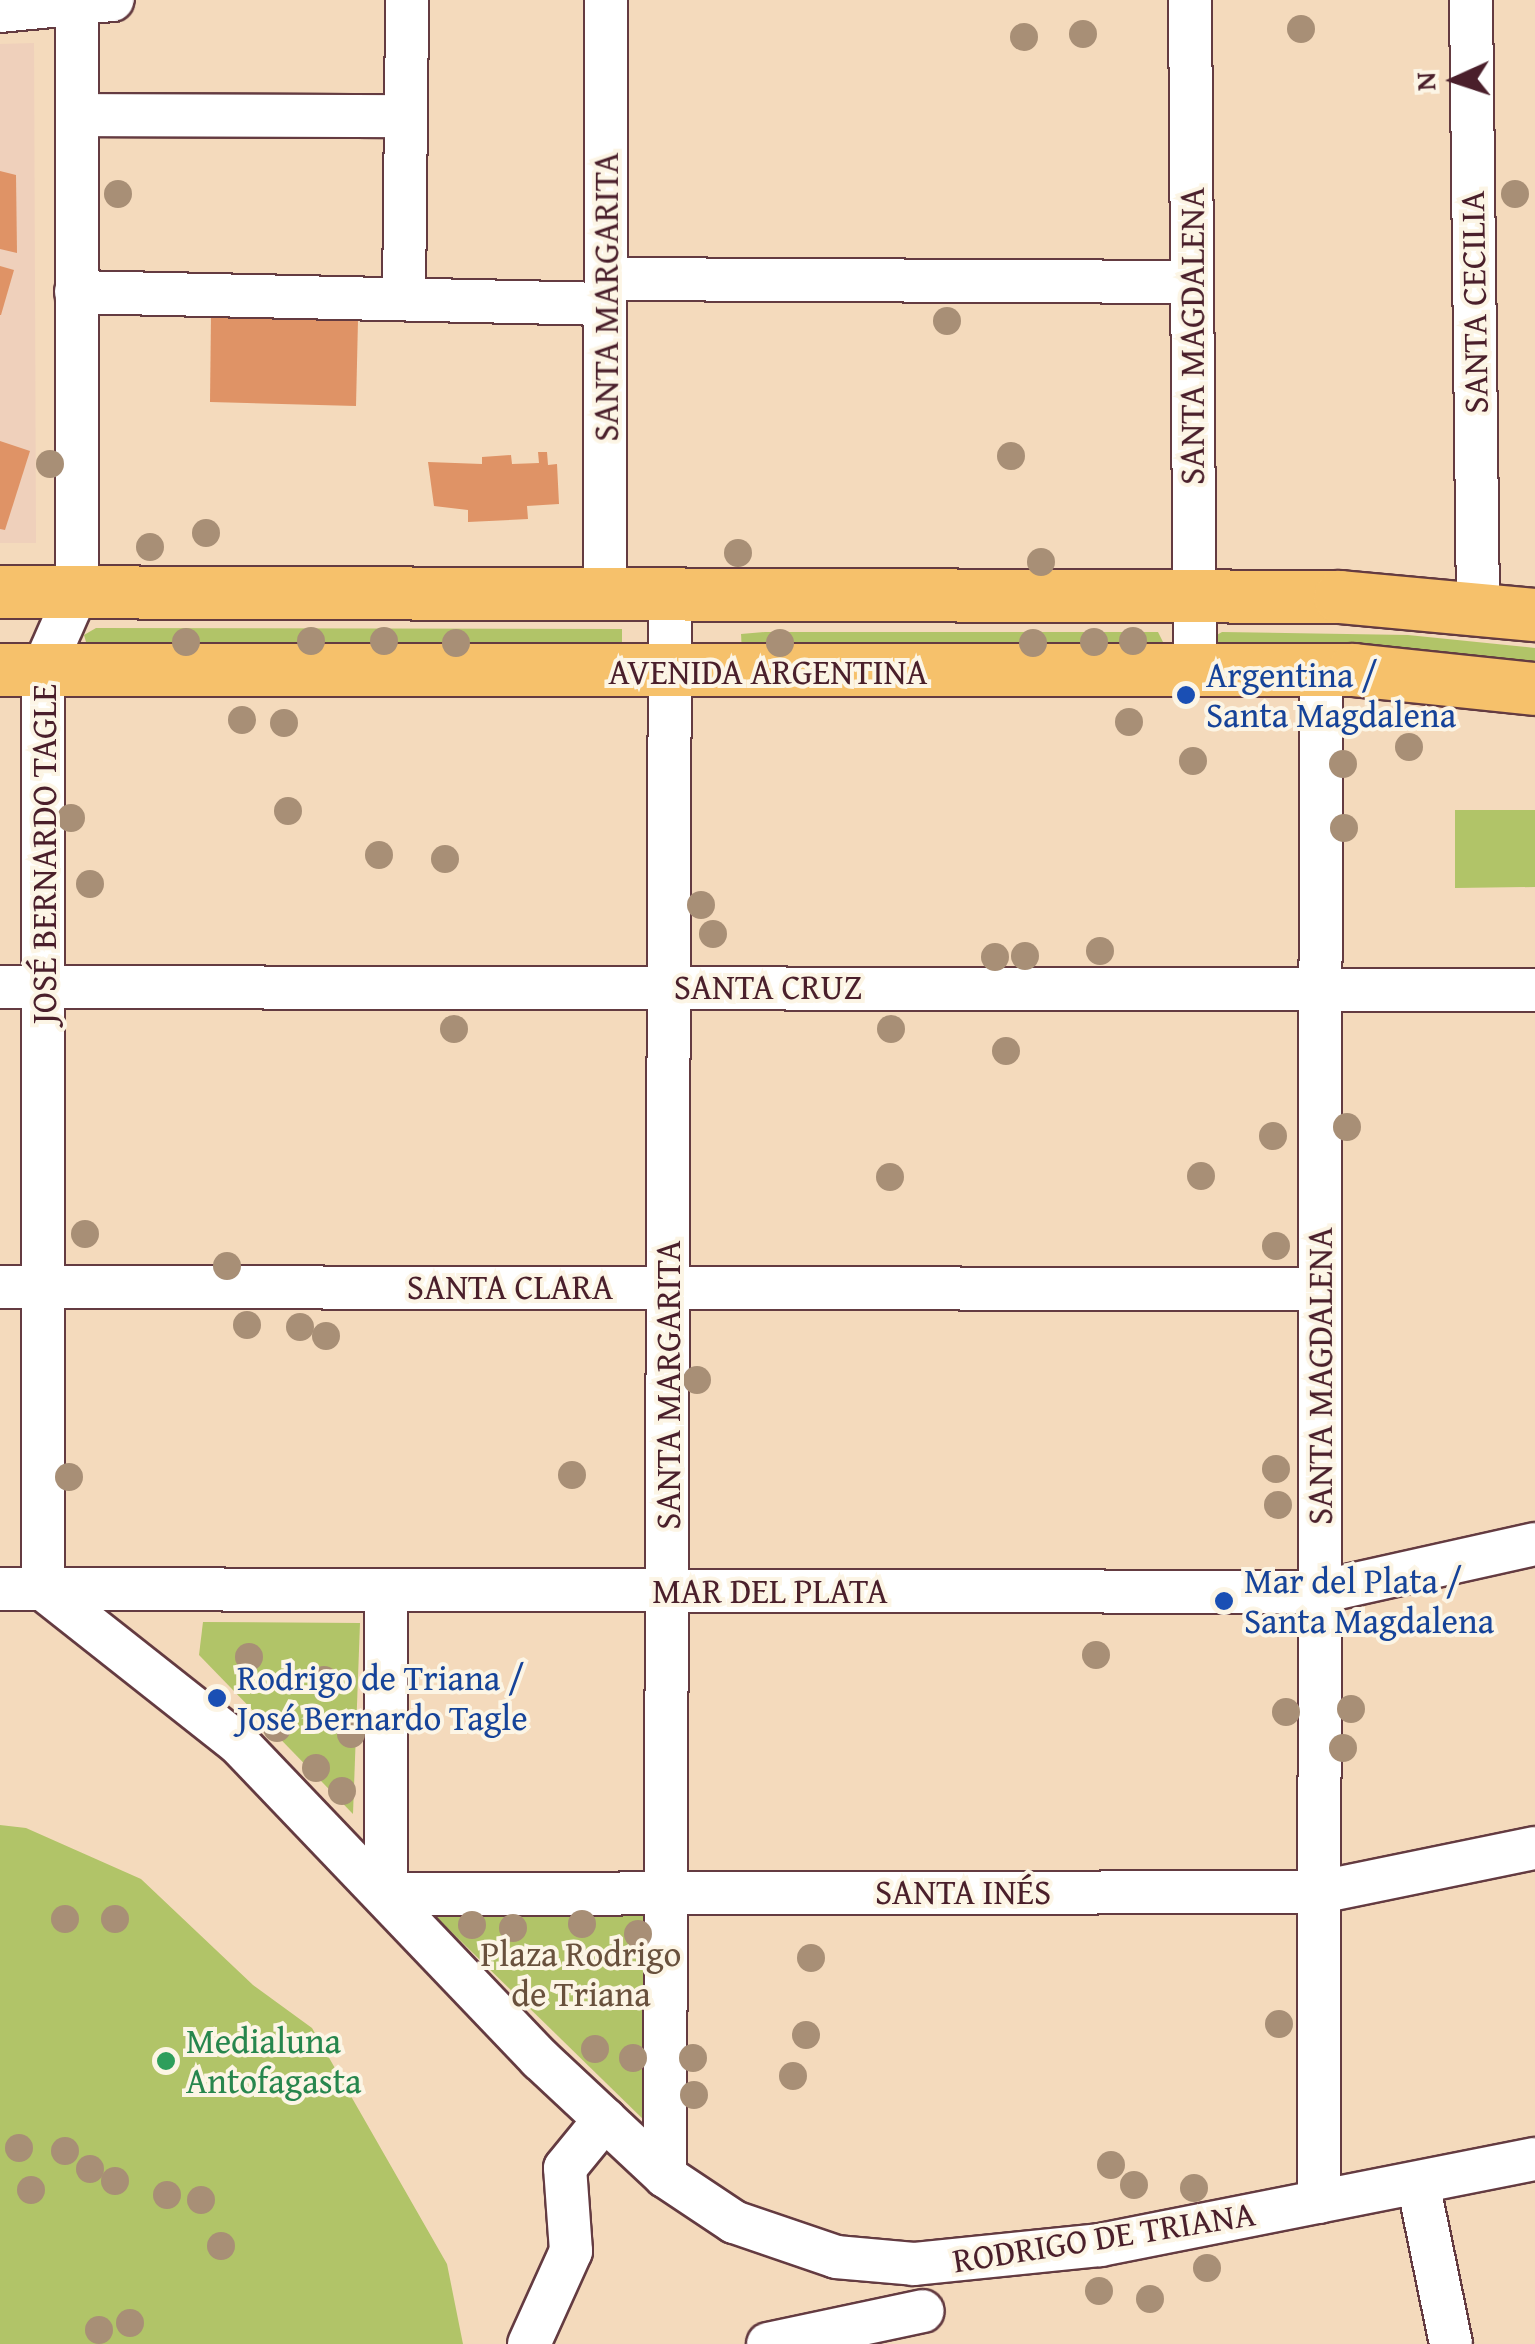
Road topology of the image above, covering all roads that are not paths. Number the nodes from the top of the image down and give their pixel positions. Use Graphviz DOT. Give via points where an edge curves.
graph roads {
  1 [pos="407,0"];
  2 [pos="606,0"];
  3 [pos="1190,0"];
  4 [pos="1470,0"];
  5 [pos="94,3"];
  6 [pos="0,11"];
  7 [pos="77,115"];
  8 [pos="406,116"];
  9 [pos="1192,282"];
  10 [pos="76,292"];
  11 [pos="606,292"];
  12 [pos="404,299"];
  13 [pos="0,592"];
  14 [pos="77,592"];
  15 [pos="605,594"];
  16 [pos="670,595"];
  17 [pos="1194,599"];
  18 [pos="1478,605"];
  19 [pos="1535,615"];
  20 [pos="22,669"];
  21 [pos="1321,670"];
  22 [pos="670,672"];
  23 [pos="1195,672"];
  24 [pos="1535,689"];
  25 [pos="1320,985"];
  26 [pos="0,987"];
  27 [pos="43,988"];
  28 [pos="669,988"];
  29 [pos="1535,990"];
  30 [pos="0,1286"];
  31 [pos="43,1286"];
  32 [pos="668,1287"];
  33 [pos="1320,1290"];
  34 [pos="1535,1544"];
  35 [pos="0,1589"];
  36 [pos="43,1589"];
  37 [pos="386,1590"];
  38 [pos="667,1590"];
  39 [pos="1320,1592"];
  40 [pos="1535,1848"];
  41 [pos="1320,1892"];
  42 [pos="666,1893"];
  43 [pos="386,1894"];
  44 [pos="605,2120"];
  45 [pos="1535,2159"];
  46 [pos="665,2176"];
  47 [pos="1418,2183"];
  48 [pos="1319,2202"];
  49 [pos="914,2264"];
  50 [pos="926,2327"];
  51 [pos="541,2339"];
  52 [pos="768,2344"];
  53 [pos="1451,2344"];
  1 -- 8 [label="street"];
  2 -- 11 [label="street, SANTA MARGARITA"];
  3 -- 9 [label="street, SANTA MAGDALENA"];
  4 -- 18 [label="street, SANTA CECILIA"];
  5 -- 6 [label="street"];
  5 -- 7 [label="street, JOSÉ BERNARDO TAGLE"];
  7 -- 8 [label="street"];
  7 -- 10 [label="street, JOSÉ BERNARDO TAGLE"];
  8 -- 12 [label="street"];
  9 -- 11 [label="street"];
  9 -- 17 [label="street, SANTA MAGDALENA"];
  10 -- 12 [label="street"];
  10 -- 14 [label="street, JOSÉ BERNARDO TAGLE"];
  11 -- 12 [label="street"];
  11 -- 15 [label="street, SANTA MARGARITA"];
  13 -- 14 [label="main road"];
  14 -- 15 [label="main road"];
  14 -- 20 [label="street, JOSÉ BERNARDO TAGLE"];
  15 -- 16 [label="main road"];
  16 -- 17 [label="main road"];
  16 -- 22 [label="street, SANTA MARGARITA"];
  17 -- 18 [label="main road"];
  17 -- 23 [label="street, SANTA MAGDALENA"];
  18 -- 19 [label="main road"];
  20 -- 22 [label="main road, AVENIDA ARGENTINA"];
  20 -- 27 [label="street, JOSÉ BERNARDO TAGLE"];
  21 -- 23 [label="main road, AVENIDA ARGENTINA"];
  21 -- 24 [label="main road, AVENIDA ARGENTINA" via="1448,675"];
  21 -- 25 [label="street, SANTA MAGDALENA"];
  22 -- 23 [label="main road, AVENIDA ARGENTINA"];
  22 -- 28 [label="street, SANTA MARGARITA"];
  25 -- 28 [label="street, SANTA CRUZ"];
  25 -- 29 [label="street, SANTA CRUZ"];
  25 -- 33 [label="street, SANTA MAGDALENA"];
  26 -- 27 [label="street, SANTA CRUZ"];
  27 -- 28 [label="street, SANTA CRUZ"];
  27 -- 31 [label="street, JOSÉ BERNARDO TAGLE"];
  28 -- 32 [label="street, SANTA MARGARITA"];
  30 -- 31 [label="street, SANTA CLARA"];
  31 -- 32 [label="street, SANTA CLARA"];
  31 -- 36 [label="street, JOSÉ BERNARDO TAGLE"];
  32 -- 33 [label="street, SANTA CLARA"];
  32 -- 38 [label="street, SANTA MARGARITA"];
  33 -- 39 [label="street, SANTA MAGDALENA"];
  34 -- 39 [label="street, MAR DEL PLATA"];
  35 -- 36 [label="street, MAR DEL PLATA"];
  36 -- 37 [label="street, MAR DEL PLATA"];
  36 -- 43 [label="street, RODRIGO DE TRIANA" via="239,1744"];
  37 -- 38 [label="street, MAR DEL PLATA"];
  37 -- 43 [label="street"];
  38 -- 39 [label="street, MAR DEL PLATA"];
  38 -- 42 [label="street, SANTA MARGARITA"];
  39 -- 41 [label="street, SANTA MAGDALENA"];
  40 -- 41 [label="street, SANTA INÉS"];
  41 -- 42 [label="street, SANTA INÉS"];
  41 -- 48 [label="street, SANTA MAGDALENA"];
  42 -- 43 [label="street, SANTA INÉS"];
  42 -- 46 [label="street, SANTA MARGARITA"];
  43 -- 44 [label="street, RODRIGO DE TRIANA"];
  44 -- 46 [label="street, RODRIGO DE TRIANA"];
  44 -- 51 [label="street" via="566,2168 571,2251"];
  45 -- 47 [label="street, RODRIGO DE TRIANA"];
  46 -- 49 [label="street, RODRIGO DE TRIANA" via="734,2222 836,2257"];
  47 -- 48 [label="street, RODRIGO DE TRIANA"];
  47 -- 53 [label="street"];
  48 -- 49 [label="street, RODRIGO DE TRIANA" via="1100,2245"];
  49 -- 50 [label="street"];
  50 -- 52 [label="street"];
}
